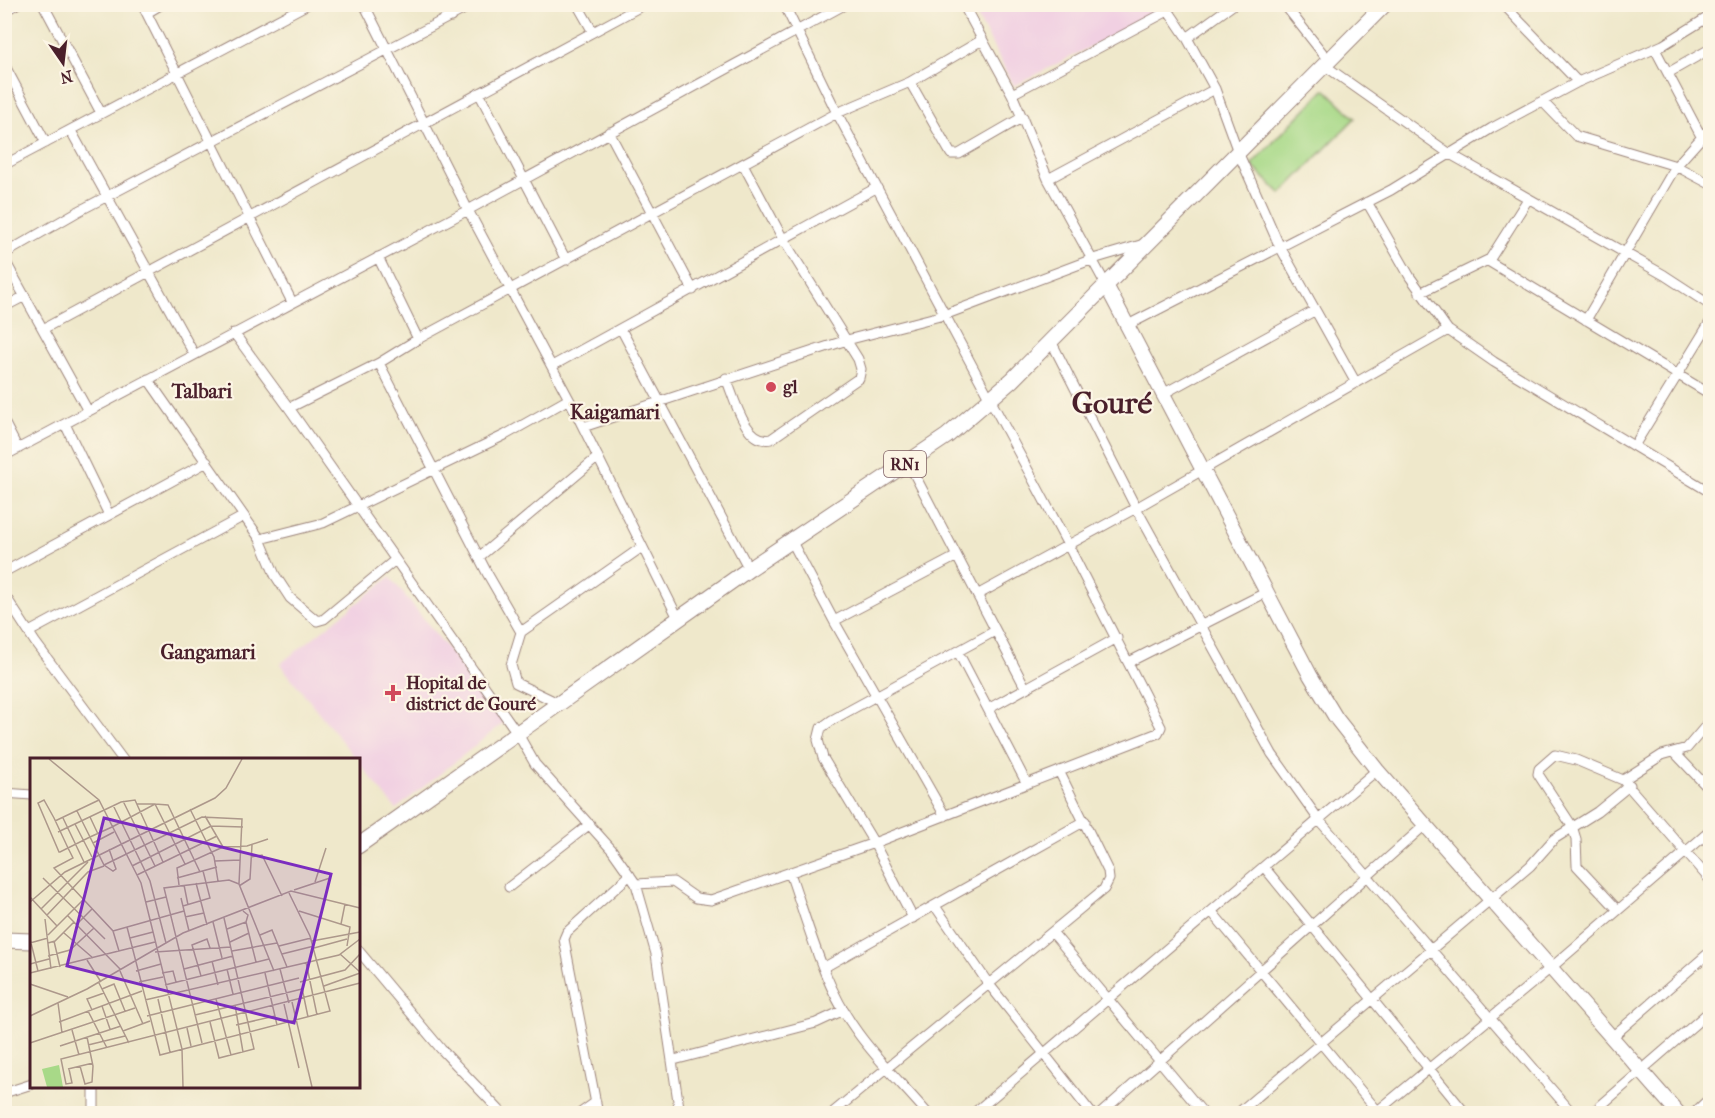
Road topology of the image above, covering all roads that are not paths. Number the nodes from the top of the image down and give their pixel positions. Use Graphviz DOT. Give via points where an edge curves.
graph roads {
  1 [pos="17,4"];
  2 [pos="43,4"];
  3 [pos="162,4"];
  4 [pos="308,4"];
  5 [pos="364,4"];
  6 [pos="447,4"];
  7 [pos="474,4"];
  8 [pos="578,4"];
  9 [pos="645,4"];
  10 [pos="784,4"];
  11 [pos="846,4"];
  12 [pos="963,4"];
  13 [pos="1234,4"];
  14 [pos="1284,4"];
  15 [pos="1385,4"];
  16 [pos="1503,4"];
  17 [pos="1166,8"];
  18 [pos="144,9"];
  19 [pos="4,11"];
  20 [pos="1710,16"];
  21 [pos="451,17"];
  22 [pos="592,32"];
  23 [pos="797,32"];
  24 [pos="1187,38"];
  25 [pos="982,40"];
  26 [pos="387,49"];
  27 [pos="1655,49"];
  28 [pos="1710,49"];
  29 [pos="1326,62"];
  30 [pos="4,64"];
  31 [pos="178,71"];
  32 [pos="1668,73"];
  33 [pos="910,82"];
  34 [pos="1578,82"];
  35 [pos="1215,88"];
  36 [pos="479,93"];
  37 [pos="1012,94"];
  38 [pos="1543,102"];
  39 [pos="101,113"];
  40 [pos="837,113"];
  41 [pos="1023,117"];
  42 [pos="424,122"];
  43 [pos="1710,128"];
  44 [pos="71,130"];
  45 [pos="609,132"];
  46 [pos="1702,138"];
  47 [pos="213,141"];
  48 [pos="46,143"];
  49 [pos="1238,152"];
  50 [pos="1450,154"];
  51 [pos="743,164"];
  52 [pos="4,165"];
  53 [pos="1676,166"];
  54 [pos="523,179"];
  55 [pos="1048,179"];
  56 [pos="1710,184"];
  57 [pos="876,188"];
  58 [pos="108,196"];
  59 [pos="1528,199"];
  60 [pos="1366,202"];
  61 [pos="468,210"];
  62 [pos="651,213"];
  63 [pos="250,216"];
  64 [pos="783,239"];
  65 [pos="1149,243"];
  66 [pos="1279,245"];
  67 [pos="4,254"];
  68 [pos="1625,254"];
  69 [pos="378,257"];
  70 [pos="4,259"];
  71 [pos="1093,259"];
  72 [pos="566,260"];
  73 [pos="1488,261"];
  74 [pos="149,271"];
  75 [pos="1106,285"];
  76 [pos="511,289"];
  77 [pos="693,290"];
  78 [pos="1420,293"];
  79 [pos="25,296"];
  80 [pos="292,302"];
  81 [pos="1710,306"];
  82 [pos="4,307"];
  83 [pos="1314,311"];
  84 [pos="944,315"];
  85 [pos="1586,320"];
  86 [pos="1710,322"];
  87 [pos="1126,326"];
  88 [pos="43,329"];
  89 [pos="621,329"];
  90 [pos="1448,330"];
  91 [pos="234,333"];
  92 [pos="418,339"];
  93 [pos="847,340"];
  94 [pos="1051,341"];
  95 [pos="194,354"];
  96 [pos="379,363"];
  97 [pos="552,366"];
  98 [pos="1678,374"];
  99 [pos="726,378"];
  100 [pos="148,379"];
  101 [pos="1356,383"];
  102 [pos="1710,393"];
  103 [pos="1161,394"];
  104 [pos="569,399"];
  105 [pos="658,400"];
  106 [pos="991,400"];
  107 [pos="1082,403"];
  108 [pos="289,408"];
  109 [pos="1072,408"];
  110 [pos="88,411"];
  111 [pos="4,422"];
  112 [pos="65,424"];
  113 [pos="583,427"];
  114 [pos="1634,446"];
  115 [pos="18,449"];
  116 [pos="4,456"];
  117 [pos="598,457"];
  118 [pos="207,462"];
  119 [pos="908,462"];
  120 [pos="434,468"];
  121 [pos="1201,470"];
  122 [pos="1710,492"];
  123 [pos="358,505"];
  124 [pos="1136,508"];
  125 [pos="109,515"];
  126 [pos="244,516"];
  127 [pos="260,539"];
  128 [pos="791,540"];
  129 [pos="1068,545"];
  130 [pos="642,547"];
  131 [pos="957,556"];
  132 [pos="479,557"];
  133 [pos="395,560"];
  134 [pos="749,569"];
  135 [pos="4,572"];
  136 [pos="1265,592"];
  137 [pos="4,594"];
  138 [pos="977,595"];
  139 [pos="14,609"];
  140 [pos="4,614"];
  141 [pos="678,618"];
  142 [pos="834,621"];
  143 [pos="1199,625"];
  144 [pos="995,631"];
  145 [pos="28,632"];
  146 [pos="520,632"];
  147 [pos="1117,638"];
  148 [pos="958,652"];
  149 [pos="1130,662"];
  150 [pos="1025,687"];
  151 [pos="877,696"];
  152 [pos="561,704"];
  153 [pos="988,709"];
  154 [pos="1710,721"];
  155 [pos="518,734"];
  156 [pos="1674,752"];
  157 [pos="122,758"];
  158 [pos="1377,770"];
  159 [pos="1059,771"];
  160 [pos="1627,783"];
  161 [pos="1027,784"];
  162 [pos="1710,790"];
  163 [pos="4,793"];
  164 [pos="30,795"];
  165 [pos="945,816"];
  166 [pos="1319,820"];
  167 [pos="1085,822"];
  168 [pos="590,824"];
  169 [pos="1425,825"];
  170 [pos="1572,826"];
  171 [pos="1710,831"];
  172 [pos="874,843"];
  173 [pos="360,845"];
  174 [pos="1686,851"];
  175 [pos="1264,867"];
  176 [pos="790,873"];
  177 [pos="630,875"];
  178 [pos="1368,877"];
  179 [pos="1710,880"];
  180 [pos="636,884"];
  181 [pos="509,887"];
  182 [pos="1490,898"];
  183 [pos="935,906"];
  184 [pos="1618,910"];
  185 [pos="1212,912"];
  186 [pos="913,918"];
  187 [pos="1313,926"];
  188 [pos="1052,932"];
  189 [pos="4,940"];
  190 [pos="30,941"];
  191 [pos="1432,949"];
  192 [pos="360,952"];
  193 [pos="1710,952"];
  194 [pos="1552,967"];
  195 [pos="823,968"];
  196 [pos="1262,971"];
  197 [pos="988,983"];
  198 [pos="1109,999"];
  199 [pos="1372,999"];
  200 [pos="844,1010"];
  201 [pos="1710,1011"];
  202 [pos="1490,1017"];
  203 [pos="1612,1036"];
  204 [pos="1322,1042"];
  205 [pos="1044,1054"];
  206 [pos="674,1060"];
  207 [pos="1160,1060"];
  208 [pos="887,1067"];
  209 [pos="1428,1068"];
  210 [pos="1642,1069"];
  211 [pos="30,1085"];
  212 [pos="94,1088"];
  213 [pos="4,1093"];
  214 [pos="1710,1098"];
  215 [pos="596,1102"];
  216 [pos="1377,1112"];
  217 [pos="94,1113"];
  218 [pos="503,1113"];
  219 [pos="579,1113"];
  220 [pos="598,1113"];
  221 [pos="680,1113"];
  222 [pos="831,1113"];
  223 [pos="928,1113"];
  224 [pos="973,1113"];
  225 [pos="1092,1113"];
  226 [pos="1100,1113"];
  227 [pos="1204,1113"];
  228 [pos="1237,1113"];
  229 [pos="1466,1113"];
  230 [pos="1573,1113"];
  231 [pos="1591,1113"];
  232 [pos="1679,1113"];
  233 [pos="1692,1113"];
  1 -- 19 [label="street"];
  2 -- 39 [label="street"];
  3 -- 18 [label="street"];
  4 -- 31 [label="street"];
  5 -- 26 [label="street"];
  6 -- 21 [label="street"];
  7 -- 21 [label="street"];
  8 -- 22 [label="street"];
  9 -- 22 [label="street"];
  10 -- 23 [label="street"];
  11 -- 23 [label="street"];
  12 -- 25 [label="street"];
  13 -- 24 [label="street"];
  14 -- 29 [label="street"];
  15 -- 29 [label="highway, RN1"];
  16 -- 34 [label="street"];
  17 -- 24 [label="street"];
  17 -- 37 [label="street"];
  18 -- 31 [label="street"];
  20 -- 27 [label="street"];
  21 -- 26 [label="street"];
  22 -- 36 [label="street"];
  23 -- 40 [label="street"];
  23 -- 45 [label="street"];
  24 -- 35 [label="street"];
  25 -- 33 [label="street"];
  25 -- 37 [label="street"];
  26 -- 42 [label="street"];
  26 -- 47 [label="street"];
  27 -- 32 [label="street"];
  27 -- 34 [label="street"];
  28 -- 32 [label="street"];
  29 -- 49 [label="highway, RN1"];
  29 -- 50 [label="street"];
  30 -- 48 [label="street"];
  31 -- 39 [label="street"];
  31 -- 47 [label="street"];
  32 -- 46 [label="street"];
  33 -- 40 [label="street"];
  33 -- 41 [label="street" via="951,154 959,154"];
  34 -- 38 [label="street"];
  35 -- 49 [label="street"];
  35 -- 55 [label="street"];
  36 -- 42 [label="street"];
  36 -- 54 [label="street"];
  37 -- 41 [label="street"];
  38 -- 50 [label="street"];
  38 -- 53 [label="street" via="1576,136"];
  39 -- 44 [label="street"];
  40 -- 51 [label="street"];
  40 -- 57 [label="street"];
  41 -- 55 [label="street"];
  42 -- 61 [label="street"];
  42 -- 63 [label="street"];
  43 -- 46 [label="street"];
  44 -- 48 [label="street"];
  44 -- 58 [label="street"];
  45 -- 54 [label="street"];
  45 -- 62 [label="street"];
  46 -- 53 [label="street"];
  47 -- 58 [label="street"];
  47 -- 63 [label="street"];
  48 -- 52 [label="street"];
  49 -- 65 [label="highway, RN1"];
  49 -- 66 [label="street"];
  50 -- 59 [label="street"];
  50 -- 60 [label="street"];
  51 -- 62 [label="street"];
  51 -- 64 [label="street"];
  53 -- 56 [label="street"];
  53 -- 68 [label="street"];
  54 -- 61 [label="street"];
  54 -- 72 [label="street"];
  55 -- 71 [label="street"];
  57 -- 64 [label="street"];
  57 -- 84 [label="street"];
  58 -- 67 [label="street"];
  58 -- 74 [label="street"];
  59 -- 68 [label="street"];
  59 -- 73 [label="street"];
  60 -- 66 [label="street"];
  60 -- 78 [label="street"];
  61 -- 69 [label="street"];
  61 -- 76 [label="street"];
  62 -- 72 [label="street"];
  62 -- 77 [label="street"];
  63 -- 74 [label="street"];
  63 -- 80 [label="street"];
  64 -- 77 [label="street"];
  64 -- 93 [label="street"];
  65 -- 71 [label="street"];
  65 -- 75 [label="highway, RN1"];
  66 -- 83 [label="street"];
  66 -- 87 [label="street"];
  68 -- 81 [label="street"];
  68 -- 85 [label="street"];
  69 -- 80 [label="street"];
  69 -- 92 [label="street"];
  70 -- 79 [label="street"];
  71 -- 75 [label="street"];
  71 -- 84 [label="street"];
  72 -- 76 [label="street"];
  73 -- 78 [label="street"];
  73 -- 85 [label="street"];
  74 -- 88 [label="street"];
  74 -- 95 [label="street"];
  75 -- 87 [label="main road"];
  75 -- 94 [label="highway, RN1"];
  76 -- 92 [label="street"];
  76 -- 97 [label="street"];
  77 -- 89 [label="street"];
  78 -- 90 [label="street"];
  79 -- 82 [label="street"];
  79 -- 88 [label="street"];
  80 -- 91 [label="street"];
  83 -- 101 [label="street"];
  83 -- 103 [label="street"];
  84 -- 93 [label="street"];
  84 -- 106 [label="street"];
  85 -- 98 [label="street"];
  86 -- 98 [label="street"];
  87 -- 103 [label="main road"];
  88 -- 110 [label="street"];
  89 -- 97 [label="street"];
  89 -- 105 [label="street"];
  90 -- 101 [label="street"];
  90 -- 114 [label="street"];
  91 -- 95 [label="street"];
  91 -- 108 [label="street"];
  92 -- 96 [label="street"];
  93 -- 99 [label="street"];
  93 -- 99 [label="street" via="858,358 859,378 771,439 756,438 749,429"];
  94 -- 106 [label="highway, RN1"];
  94 -- 107 [label="street"];
  95 -- 100 [label="street"];
  96 -- 108 [label="street"];
  96 -- 120 [label="street"];
  97 -- 104 [label="street"];
  98 -- 102 [label="street"];
  98 -- 114 [label="street"];
  99 -- 105 [label="street"];
  100 -- 110 [label="street"];
  100 -- 118 [label="street"];
  101 -- 121 [label="street"];
  103 -- 121 [label="main road"];
  104 -- 113 [label="street"];
  104 -- 120 [label="street"];
  105 -- 113 [label="street"];
  105 -- 134 [label="street"];
  106 -- 119 [label="highway, RN1"];
  106 -- 129 [label="street"];
  107 -- 109 [label="street"];
  107 -- 124 [label="street"];
  108 -- 123 [label="street"];
  110 -- 112 [label="street"];
  111 -- 115 [label="street"];
  112 -- 115 [label="street"];
  112 -- 125 [label="street"];
  113 -- 117 [label="street"];
  114 -- 122 [label="street"];
  115 -- 116 [label="street"];
  117 -- 130 [label="street"];
  117 -- 132 [label="street"];
  118 -- 125 [label="street"];
  118 -- 126 [label="street"];
  119 -- 128 [label="highway, RN1"];
  119 -- 131 [label="street"];
  120 -- 123 [label="street"];
  120 -- 132 [label="street"];
  121 -- 124 [label="street"];
  121 -- 136 [label="main road"];
  123 -- 127 [label="street" via="310,528"];
  123 -- 133 [label="street"];
  124 -- 129 [label="street"];
  124 -- 143 [label="street"];
  125 -- 135 [label="street"];
  126 -- 127 [label="street"];
  126 -- 145 [label="street"];
  127 -- 133 [label="street" via="290,598 317,621"];
  128 -- 134 [label="highway, RN1"];
  128 -- 142 [label="street"];
  129 -- 138 [label="street"];
  129 -- 147 [label="street"];
  130 -- 141 [label="street"];
  130 -- 146 [label="street"];
  131 -- 138 [label="street"];
  131 -- 142 [label="street"];
  132 -- 146 [label="street"];
  133 -- 155 [label="street"];
  134 -- 141 [label="highway, RN1"];
  136 -- 143 [label="street"];
  136 -- 158 [label="main road" via="1336,718"];
  137 -- 139 [label="street"];
  138 -- 144 [label="street"];
  139 -- 140 [label="street"];
  139 -- 145 [label="street"];
  141 -- 152 [label="highway, RN1"];
  142 -- 151 [label="street"];
  143 -- 149 [label="street"];
  143 -- 166 [label="street" via="1272,754"];
  144 -- 148 [label="street"];
  144 -- 150 [label="street"];
  145 -- 157 [label="street"];
  146 -- 152 [label="street" via="511,665 516,683"];
  147 -- 149 [label="street"];
  147 -- 150 [label="street"];
  148 -- 151 [label="street"];
  148 -- 153 [label="street"];
  149 -- 159 [label="street" via="1161,721 1158,733"];
  150 -- 153 [label="street"];
  151 -- 165 [label="street"];
  151 -- 172 [label="street" via="821,728 818,740 823,758"];
  152 -- 155 [label="highway, RN1"];
  153 -- 161 [label="street"];
  154 -- 156 [label="street" via="1691,745"];
  155 -- 168 [label="street" via="548,780"];
  155 -- 173 [label="highway, RN1"];
  156 -- 160 [label="street" via="1662,755"];
  156 -- 162 [label="street"];
  158 -- 166 [label="street"];
  158 -- 169 [label="main road"];
  159 -- 161 [label="street"];
  159 -- 167 [label="street"];
  160 -- 170 [label="street" via="1597,812"];
  160 -- 170 [label="street" via="1555,755 1538,774"];
  160 -- 174 [label="street"];
  161 -- 165 [label="street"];
  163 -- 164 [label="street"];
  165 -- 172 [label="street"];
  166 -- 175 [label="street"];
  166 -- 178 [label="street"];
  167 -- 183 [label="street"];
  167 -- 188 [label="street" via="1109,879 1104,889"];
  168 -- 177 [label="street"];
  168 -- 181 [label="street"];
  169 -- 178 [label="street"];
  169 -- 182 [label="main road"];
  170 -- 182 [label="street"];
  170 -- 184 [label="street" via="1577,866"];
  171 -- 174 [label="street"];
  172 -- 176 [label="street"];
  172 -- 186 [label="street"];
  174 -- 179 [label="street"];
  174 -- 184 [label="street"];
  175 -- 185 [label="street"];
  175 -- 187 [label="street"];
  176 -- 180 [label="street" via="703,901 673,882"];
  176 -- 195 [label="street"];
  177 -- 180 [label="street"];
  177 -- 215 [label="street" via="564,939"];
  178 -- 187 [label="street"];
  178 -- 191 [label="street"];
  180 -- 206 [label="street" via="656,954"];
  182 -- 191 [label="street"];
  182 -- 194 [label="main road"];
  183 -- 186 [label="street"];
  183 -- 197 [label="street"];
  184 -- 194 [label="street"];
  185 -- 196 [label="street"];
  185 -- 198 [label="street"];
  186 -- 195 [label="street"];
  187 -- 196 [label="street"];
  187 -- 199 [label="street"];
  188 -- 197 [label="street"];
  188 -- 198 [label="street"];
  189 -- 190 [label="highway"];
  191 -- 199 [label="street"];
  191 -- 202 [label="street"];
  192 -- 218 [label="street" via="441,1049"];
  193 -- 203 [label="street"];
  194 -- 202 [label="street"];
  194 -- 203 [label="main road"];
  195 -- 200 [label="street"];
  196 -- 204 [label="street"];
  196 -- 207 [label="street"];
  197 -- 205 [label="street"];
  197 -- 208 [label="street"];
  198 -- 205 [label="street"];
  198 -- 207 [label="street"];
  199 -- 204 [label="street"];
  199 -- 209 [label="street"];
  200 -- 206 [label="street" via="816,1023"];
  200 -- 208 [label="street"];
  201 -- 210 [label="street"];
  202 -- 209 [label="street"];
  202 -- 230 [label="street"];
  203 -- 210 [label="main road"];
  204 -- 216 [label="street"];
  204 -- 228 [label="street"];
  205 -- 224 [label="street"];
  205 -- 225 [label="street"];
  206 -- 221 [label="street"];
  207 -- 226 [label="street"];
  207 -- 227 [label="street"];
  208 -- 222 [label="street"];
  208 -- 223 [label="street"];
  209 -- 216 [label="street"];
  209 -- 229 [label="street"];
  210 -- 231 [label="street"];
  210 -- 232 [label="main road"];
  211 -- 213 [label="street"];
  212 -- 217 [label="street"];
  214 -- 233 [label="street"];
  215 -- 219 [label="street"];
  215 -- 220 [label="street"];
}
